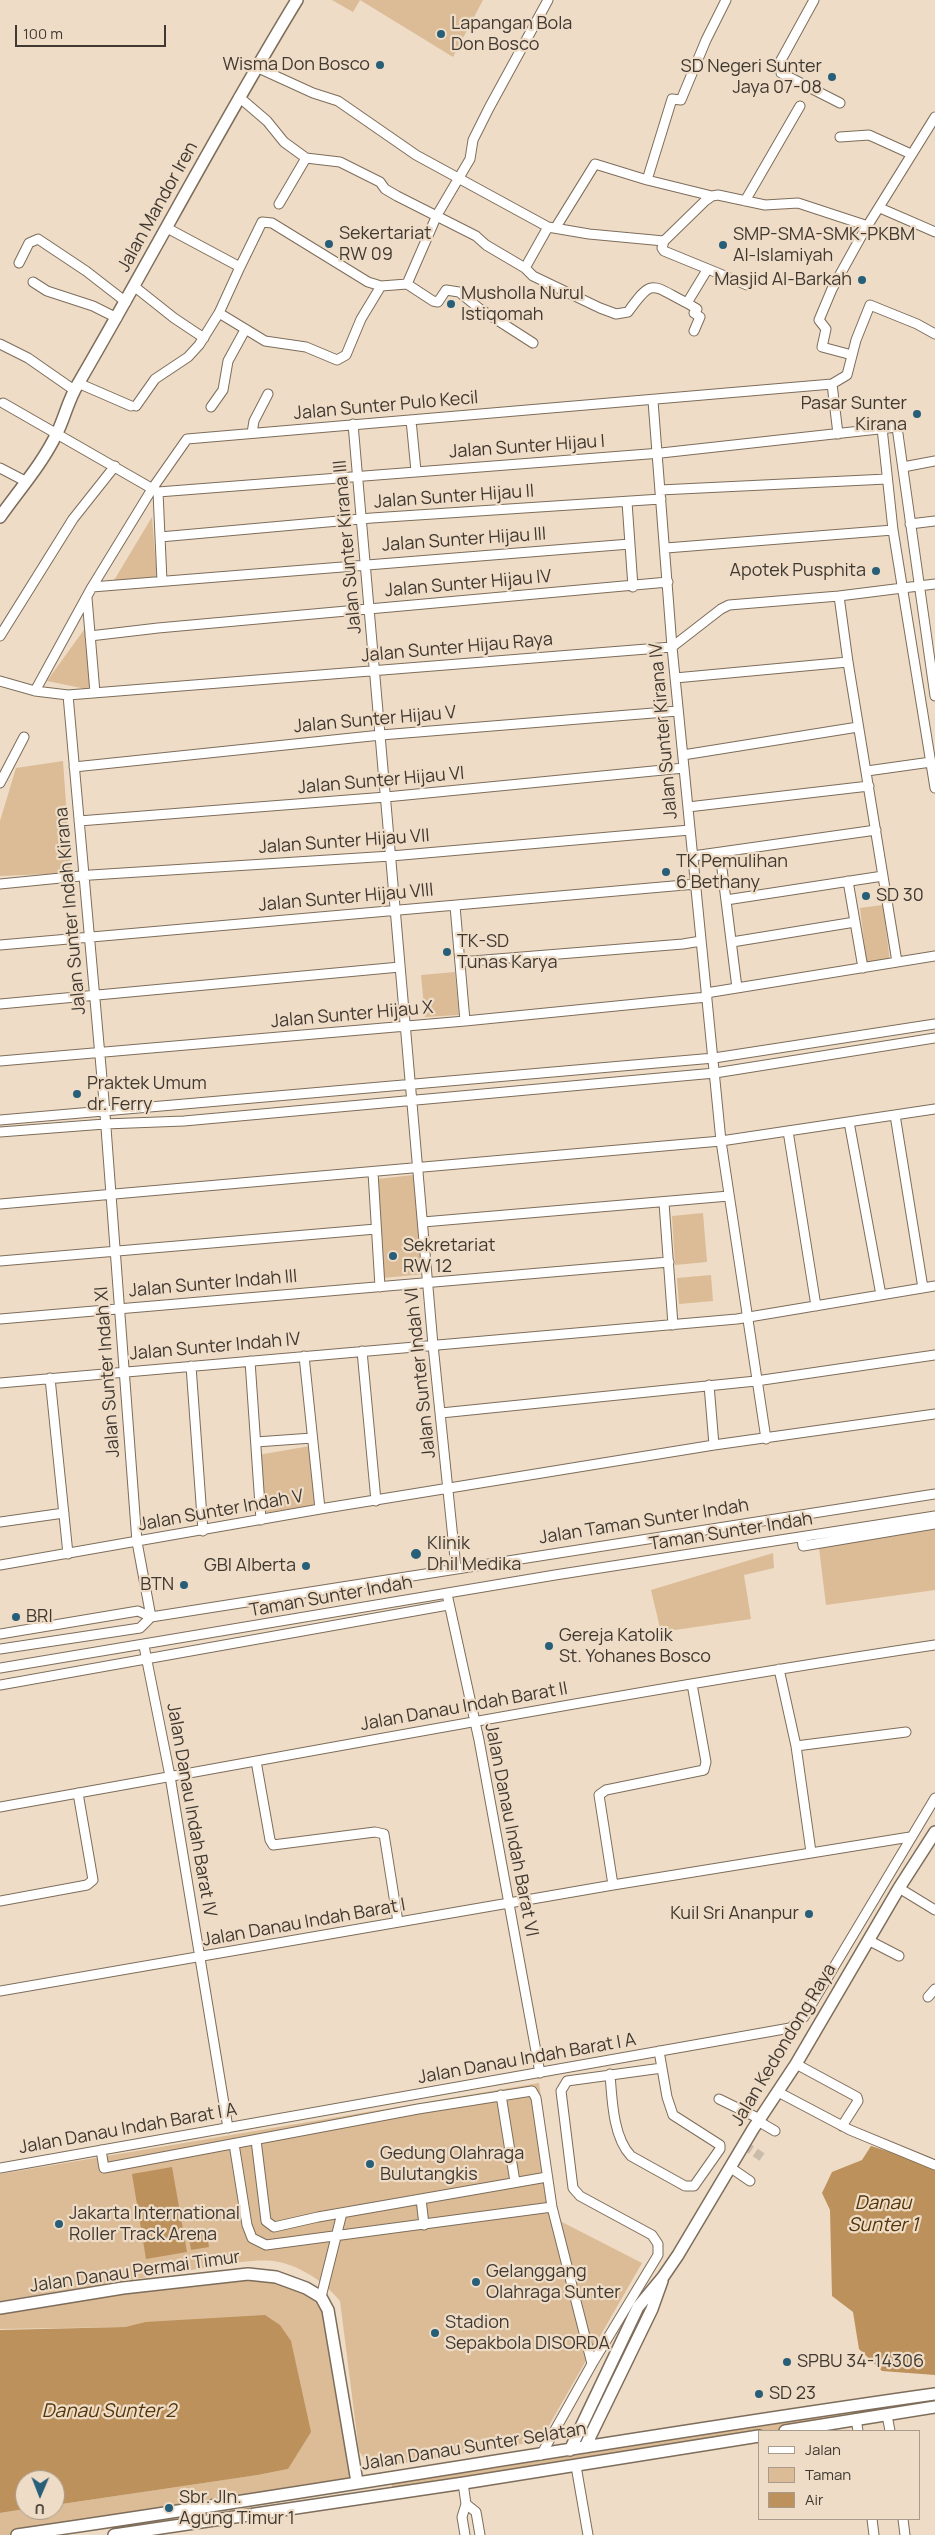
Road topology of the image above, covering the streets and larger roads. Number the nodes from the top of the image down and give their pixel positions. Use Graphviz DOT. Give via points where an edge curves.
graph roads {
  1 [pos="297,0"];
  2 [pos="548,0"];
  3 [pos="726,0"];
  4 [pos="814,0"];
  5 [pos="256,67"];
  6 [pos="239,97"];
  7 [pos="840,103"];
  8 [pos="800,106"];
  9 [pos="935,117"];
  10 [pos="840,137"];
  11 [pos="911,154"];
  12 [pos="306,158"];
  13 [pos="460,178"];
  14 [pos="647,180"];
  15 [pos="712,196"];
  16 [pos="745,201"];
  17 [pos="279,204"];
  18 [pos="880,208"];
  19 [pos="437,215"];
  20 [pos="868,226"];
  21 [pos="552,227"];
  22 [pos="167,228"];
  23 [pos="935,232"];
  24 [pos="664,241"];
  25 [pos="19,262"];
  26 [pos="240,267"];
  27 [pos="525,268"];
  28 [pos="708,270"];
  29 [pos="33,282"];
  30 [pos="407,284"];
  31 [pos="747,285"];
  32 [pos="135,286"];
  33 [pos="381,286"];
  34 [pos="126,302"];
  35 [pos="688,303"];
  36 [pos="219,313"];
  37 [pos="117,318"];
  38 [pos="245,330"];
  39 [pos="694,331"];
  40 [pos="935,334"];
  41 [pos="204,338"];
  42 [pos="533,343"];
  43 [pos="0,344"];
  44 [pos="852,355"];
  45 [pos="832,384"];
  46 [pos="76,387"];
  47 [pos="268,394"];
  48 [pos="653,401"];
  49 [pos="3,403"];
  50 [pos="211,407"];
  51 [pos="411,420"];
  52 [pos="354,424"];
  53 [pos="882,428"];
  54 [pos="252,433"];
  55 [pos="57,434"];
  56 [pos="838,434"];
  57 [pos="658,453"];
  58 [pos="935,461"];
  59 [pos="115,466"];
  60 [pos="903,467"];
  61 [pos="0,468"];
  62 [pos="416,471"];
  63 [pos="358,476"];
  64 [pos="887,479"];
  65 [pos="25,481"];
  66 [pos="155,490"];
  67 [pos="661,495"];
  68 [pos="627,502"];
  69 [pos="0,517"];
  70 [pos="362,519"];
  71 [pos="935,521"];
  72 [pos="910,524"];
  73 [pos="893,530"];
  74 [pos="160,537"];
  75 [pos="630,544"];
  76 [pos="666,548"];
  77 [pos="366,563"];
  78 [pos="162,581"];
  79 [pos="668,582"];
  80 [pos="935,584"];
  81 [pos="92,587"];
  82 [pos="633,587"];
  83 [pos="919,587"];
  84 [pos="903,589"];
  85 [pos="839,596"];
  86 [pos="87,598"];
  87 [pos="370,609"];
  88 [pos="0,636"];
  89 [pos="90,636"];
  90 [pos="667,648"];
  91 [pos="932,652"];
  92 [pos="848,662"];
  93 [pos="375,671"];
  94 [pos="675,678"];
  95 [pos="0,681"];
  96 [pos="35,691"];
  97 [pos="95,693"];
  98 [pos="68,695"];
  99 [pos="935,696"];
  100 [pos="678,711"];
  101 [pos="858,727"];
  102 [pos="381,735"];
  103 [pos="24,737"];
  104 [pos="683,755"];
  105 [pos="931,762"];
  106 [pos="74,767"];
  107 [pos="684,768"];
  108 [pos="867,771"];
  109 [pos="0,783"];
  110 [pos="869,786"];
  111 [pos="935,788"];
  112 [pos="386,798"];
  113 [pos="688,807"];
  114 [pos="79,821"];
  115 [pos="690,830"];
  116 [pos="876,830"];
  117 [pos="720,853"];
  118 [pos="391,856"];
  119 [pos="693,856"];
  120 [pos="84,876"];
  121 [pos="883,876"];
  122 [pos="848,881"];
  123 [pos="0,884"];
  124 [pos="696,884"];
  125 [pos="726,900"];
  126 [pos="454,906"];
  127 [pos="396,910"];
  128 [pos="855,922"];
  129 [pos="89,937"];
  130 [pos="701,941"];
  131 [pos="732,942"];
  132 [pos="0,945"];
  133 [pos="935,956"];
  134 [pos="460,962"];
  135 [pos="897,962"];
  136 [pos="400,966"];
  137 [pos="863,968"];
  138 [pos="737,988"];
  139 [pos="707,995"];
  140 [pos="94,996"];
  141 [pos="0,1004"];
  142 [pos="465,1021"];
  143 [pos="935,1024"];
  144 [pos="406,1026"];
  145 [pos="935,1038"];
  146 [pos="100,1053"];
  147 [pos="714,1058"];
  148 [pos="0,1061"];
  149 [pos="715,1073"];
  150 [pos="411,1086"];
  151 [pos="412,1101"];
  152 [pos="935,1109"];
  153 [pos="105,1112"];
  154 [pos="896,1115"];
  155 [pos="0,1120"];
  156 [pos="849,1122"];
  157 [pos="106,1124"];
  158 [pos="788,1131"];
  159 [pos="0,1132"];
  160 [pos="721,1141"];
  161 [pos="418,1168"];
  162 [pos="373,1172"];
  163 [pos="111,1194"];
  164 [pos="729,1196"];
  165 [pos="664,1202"];
  166 [pos="0,1204"];
  167 [pos="423,1222"];
  168 [pos="376,1229"];
  169 [pos="115,1252"];
  170 [pos="0,1261"];
  171 [pos="669,1262"];
  172 [pos="428,1282"];
  173 [pos="935,1286"];
  174 [pos="380,1287"];
  175 [pos="923,1288"];
  176 [pos="881,1295"];
  177 [pos="816,1306"];
  178 [pos="119,1308"];
  179 [pos="748,1318"];
  180 [pos="0,1319"];
  181 [pos="673,1325"];
  182 [pos="434,1345"];
  183 [pos="362,1351"];
  184 [pos="935,1355"];
  185 [pos="304,1356"];
  186 [pos="250,1361"];
  187 [pos="191,1366"];
  188 [pos="124,1372"];
  189 [pos="50,1378"];
  190 [pos="756,1381"];
  191 [pos="0,1383"];
  192 [pos="709,1385"];
  193 [pos="440,1413"];
  194 [pos="935,1414"];
  195 [pos="312,1438"];
  196 [pos="766,1439"];
  197 [pos="256,1442"];
  198 [pos="714,1445"];
  199 [pos="448,1489"];
  200 [pos="935,1494"];
  201 [pos="376,1501"];
  202 [pos="320,1510"];
  203 [pos="64,1513"];
  204 [pos="935,1516"];
  205 [pos="262,1520"];
  206 [pos="0,1522"];
  207 [pos="935,1524"];
  208 [pos="203,1531"];
  209 [pos="802,1538"];
  210 [pos="137,1542"];
  211 [pos="68,1554"];
  212 [pos="0,1565"];
  213 [pos="456,1568"];
  214 [pos="447,1594"];
  215 [pos="448,1605"];
  216 [pos="151,1617"];
  217 [pos="0,1634"];
  218 [pos="144,1646"];
  219 [pos="935,1646"];
  220 [pos="0,1649"];
  221 [pos="148,1660"];
  222 [pos="0,1668"];
  223 [pos="779,1668"];
  224 [pos="692,1684"];
  225 [pos="0,1685"];
  226 [pos="474,1720"];
  227 [pos="906,1732"];
  228 [pos="796,1746"];
  229 [pos="256,1761"];
  230 [pos="170,1776"];
  231 [pos="78,1793"];
  232 [pos="935,1798"];
  233 [pos="0,1807"];
  234 [pos="935,1832"];
  235 [pos="910,1837"];
  236 [pos="811,1852"];
  237 [pos="613,1885"];
  238 [pos="899,1888"];
  239 [pos="0,1901"];
  240 [pos="508,1904"];
  241 [pos="935,1910"];
  242 [pos="398,1922"];
  243 [pos="868,1940"];
  244 [pos="899,1956"];
  245 [pos="199,1958"];
  246 [pos="935,1989"];
  247 [pos="0,1991"];
  248 [pos="928,1997"];
  249 [pos="659,2051"];
  250 [pos="796,2064"];
  251 [pos="662,2068"];
  252 [pos="540,2073"];
  253 [pos="610,2074"];
  254 [pos="778,2092"];
  255 [pos="416,2095"];
  256 [pos="501,2095"];
  257 [pos="719,2099"];
  258 [pos="418,2109"];
  259 [pos="759,2120"];
  260 [pos="228,2128"];
  261 [pos="846,2128"];
  262 [pos="775,2131"];
  263 [pos="256,2140"];
  264 [pos="234,2144"];
  265 [pos="101,2150"];
  266 [pos="935,2165"];
  267 [pos="0,2168"];
  268 [pos="731,2168"];
  269 [pos="547,2177"];
  270 [pos="750,2181"];
  271 [pos="515,2182"];
  272 [pos="421,2199"];
  273 [pos="552,2207"];
  274 [pos="342,2213"];
  275 [pos="424,2225"];
  276 [pos="337,2237"];
  277 [pos="663,2277"];
  278 [pos="321,2297"];
  279 [pos="0,2308"];
  280 [pos="592,2364"];
  281 [pos="935,2394"];
  282 [pos="935,2407"];
  283 [pos="887,2415"];
  284 [pos="856,2419"];
  285 [pos="791,2430"];
  286 [pos="858,2430"];
  287 [pos="890,2430"];
  288 [pos="658,2435"];
  289 [pos="758,2436"];
  290 [pos="585,2447"];
  291 [pos="570,2450"];
  292 [pos="661,2450"];
  293 [pos="541,2455"];
  294 [pos="576,2466"];
  295 [pos="357,2482"];
  296 [pos="463,2483"];
  297 [pos="466,2504"];
  298 [pos="872,2520"];
  299 [pos="903,2520"];
  300 [pos="154,2531"];
  301 [pos="123,2534"];
  302 [pos="18,2535"];
  303 [pos="465,2535"];
  304 [pos="480,2535"];
  305 [pos="588,2535"];
  306 [pos="874,2535"];
  307 [pos="905,2535"];
  1 -- 5 [label="street, Jalan Mandor Iren"];
  2 -- 13 [label="street" via="473,140 470,159"];
  3 -- 14 [label="street" via="681,100 672,99"];
  4 -- 7 [label="street" via="779,68 781,73"];
  5 -- 6 [label="street, Jalan Mandor Iren"];
  5 -- 13 [label="street" via="338,101 392,140"];
  6 -- 12 [label="street" via="267,121 284,142"];
  6 -- 22 [label="street, Jalan Mandor Iren"];
  8 -- 16 [label="street"];
  9 -- 11 [label="street"];
  10 -- 11 [label="street" via="869,135"];
  11 -- 18 [label="street"];
  12 -- 17 [label="street"];
  12 -- 19 [label="street" via="340,162 380,182 397,196"];
  13 -- 19 [label="street"];
  13 -- 21 [label="street"];
  14 -- 15 [label="street"];
  14 -- 21 [label="street" via="595,164"];
  15 -- 16 [label="street"];
  15 -- 24 [label="street"];
  16 -- 20 [label="street" via="765,205 804,204"];
  18 -- 20 [label="street"];
  18 -- 23 [label="street"];
  19 -- 27 [label="street"];
  19 -- 30 [label="street"];
  20 -- 44 [label="street" via="819,320 826,329 822,346"];
  21 -- 24 [label="street"];
  21 -- 27 [label="street"];
  22 -- 26 [label="street"];
  22 -- 32 [label="street, Jalan Mandor Iren"];
  24 -- 28 [label="street" via="664,251"];
  25 -- 34 [label="street" via="30,243 38,239"];
  26 -- 33 [label="street" via="264,222 272,223 368,282"];
  26 -- 36 [label="street"];
  27 -- 35 [label="street" via="533,276 612,313 626,313 643,290 653,288"];
  28 -- 31 [label="street"];
  28 -- 35 [label="street"];
  29 -- 37 [label="street" via="47,291 93,306"];
  30 -- 33 [label="street"];
  30 -- 42 [label="street" via="438,302 446,290 459,292"];
  32 -- 34 [label="street, Jalan Mandor Iren"];
  32 -- 41 [label="street"];
  33 -- 38 [label="street" via="342,359 337,360 306,347 265,341"];
  34 -- 37 [label="street, Jalan Mandor Iren"];
  35 -- 39 [label="street" via="697,309 694,313 700,317"];
  36 -- 38 [label="street"];
  36 -- 41 [label="street"];
  37 -- 46 [label="street, Jalan Mandor Iren"];
  38 -- 50 [label="street" via="228,361 223,390"];
  40 -- 44 [label="street" via="870,304"];
  41 -- 46 [label="street" via="188,357 155,379 133,406"];
  43 -- 46 [label="street"];
  44 -- 45 [label="street" via="847,375"];
  45 -- 48 [label="street, Jalan Sunter Pulo Kecil"];
  45 -- 56 [label="street"];
  46 -- 55 [label="street, Jalan Mandor Iren"];
  47 -- 54 [label="street" via="254,421"];
  48 -- 51 [label="street, Jalan Sunter Pulo Kecil"];
  48 -- 57 [label="street, Jalan Sunter Kirana IV"];
  49 -- 55 [label="street"];
  51 -- 52 [label="street, Jalan Sunter Pulo Kecil"];
  51 -- 62 [label="street"];
  52 -- 54 [label="street, Jalan Sunter Pulo Kecil"];
  52 -- 63 [label="street, Jalan Sunter Kirana III"];
  53 -- 56 [label="street, Jalan Sunter Hijau I"];
  53 -- 60 [label="street, Jalan Sunter Hijau I" via="897,427"];
  53 -- 64 [label="street"];
  54 -- 66 [label="street, Jalan Sunter Pulo Kecil" via="187,439"];
  55 -- 59 [label="street"];
  55 -- 65 [label="street, Jalan Mandor Iren"];
  56 -- 57 [label="street, Jalan Sunter Hijau I"];
  57 -- 62 [label="street, Jalan Sunter Hijau I"];
  57 -- 67 [label="street, Jalan Sunter Kirana IV"];
  58 -- 60 [label="street"];
  59 -- 66 [label="street"];
  59 -- 88 [label="street" via="73,519"];
  60 -- 72 [label="street"];
  61 -- 65 [label="street"];
  62 -- 63 [label="street, Jalan Sunter Hijau I"];
  63 -- 66 [label="street, Jalan Sunter Hijau I"];
  63 -- 70 [label="street, Jalan Sunter Kirana III"];
  64 -- 67 [label="street, Jalan Sunter Hijau II"];
  64 -- 73 [label="street"];
  65 -- 69 [label="street, Jalan Mandor Iren"];
  66 -- 74 [label="street"];
  66 -- 81 [label="street, Jalan Sunter Pulo Kecil"];
  67 -- 68 [label="street, Jalan Sunter Hijau II"];
  67 -- 76 [label="street, Jalan Sunter Kirana IV"];
  68 -- 70 [label="street, Jalan Sunter Hijau II"];
  68 -- 75 [label="street"];
  70 -- 74 [label="street, Jalan Sunter Hijau II"];
  70 -- 77 [label="street, Jalan Sunter Kirana III"];
  71 -- 72 [label="street"];
  72 -- 83 [label="street"];
  73 -- 76 [label="street"];
  73 -- 84 [label="street"];
  74 -- 78 [label="street"];
  75 -- 77 [label="street, Jalan Sunter Hijau III"];
  75 -- 82 [label="street"];
  76 -- 79 [label="street, Jalan Sunter Kirana IV"];
  77 -- 78 [label="street, Jalan Sunter Hijau III"];
  77 -- 87 [label="street, Jalan Sunter Kirana III"];
  78 -- 81 [label="street, Jalan Sunter Hijau III"];
  79 -- 82 [label="street, Jalan Sunter Hijau IV"];
  79 -- 90 [label="street, Jalan Sunter Kirana IV"];
  80 -- 83 [label="street"];
  81 -- 86 [label="street, Jalan Sunter Pulo Kecil"];
  82 -- 87 [label="street, Jalan Sunter Hijau IV"];
  83 -- 84 [label="street"];
  83 -- 91 [label="street"];
  84 -- 85 [label="street"];
  84 -- 105 [label="street"];
  85 -- 90 [label="street" via="729,605"];
  85 -- 92 [label="street"];
  86 -- 89 [label="street"];
  86 -- 96 [label="street, Jalan Sunter Pulo Kecil"];
  87 -- 89 [label="street, Jalan Sunter Hijau IV"];
  87 -- 93 [label="street, Jalan Sunter Kirana III"];
  89 -- 97 [label="street"];
  90 -- 93 [label="street, Jalan Sunter Hijau Raya"];
  90 -- 94 [label="street, Jalan Sunter Kirana IV"];
  91 -- 99 [label="street"];
  92 -- 94 [label="street"];
  92 -- 101 [label="street"];
  93 -- 97 [label="street, Jalan Sunter Hijau Raya"];
  93 -- 102 [label="street, Jalan Sunter Kirana III"];
  94 -- 100 [label="street, Jalan Sunter Kirana IV"];
  95 -- 96 [label="street, Jalan Sunter Hijau Raya"];
  96 -- 98 [label="street, Jalan Sunter Hijau Raya"];
  97 -- 98 [label="street, Jalan Sunter Hijau Raya"];
  98 -- 106 [label="street, Jalan Sunter Indah Kirana"];
  100 -- 102 [label="street, Jalan Sunter Hijau V"];
  100 -- 104 [label="street, Jalan Sunter Kirana IV"];
  101 -- 104 [label="street"];
  101 -- 108 [label="street"];
  102 -- 106 [label="street, Jalan Sunter Hijau V"];
  102 -- 112 [label="street, Jalan Sunter Kirana III"];
  103 -- 109 [label="street"];
  104 -- 107 [label="street, Jalan Sunter Kirana IV"];
  105 -- 108 [label="street"];
  105 -- 111 [label="street"];
  106 -- 114 [label="street, Jalan Sunter Indah Kirana"];
  107 -- 112 [label="street, Jalan Sunter Hijau VI"];
  107 -- 113 [label="street, Jalan Sunter Kirana IV"];
  108 -- 110 [label="street"];
  110 -- 113 [label="street"];
  110 -- 116 [label="street"];
  112 -- 114 [label="street, Jalan Sunter Hijau VI"];
  112 -- 118 [label="street, Jalan Sunter Kirana III"];
  113 -- 115 [label="street, Jalan Sunter Kirana IV"];
  114 -- 120 [label="street, Jalan Sunter Indah Kirana"];
  115 -- 118 [label="street, Jalan Sunter Hijau VII"];
  115 -- 119 [label="street, Jalan Sunter Kirana IV"];
  116 -- 117 [label="street"];
  116 -- 121 [label="street"];
  117 -- 119 [label="street"];
  117 -- 125 [label="street"];
  118 -- 120 [label="street, Jalan Sunter Hijau VII"];
  118 -- 127 [label="street, Jalan Sunter Kirana III"];
  119 -- 124 [label="street, Jalan Sunter Kirana IV"];
  120 -- 123 [label="street, Jalan Sunter Hijau VII"];
  120 -- 129 [label="street, Jalan Sunter Indah Kirana"];
  121 -- 122 [label="street"];
  121 -- 135 [label="street"];
  122 -- 125 [label="street"];
  122 -- 128 [label="street"];
  124 -- 126 [label="street, Jalan Sunter Hijau VIII"];
  124 -- 130 [label="street, Jalan Sunter Kirana IV"];
  125 -- 131 [label="street"];
  126 -- 127 [label="street, Jalan Sunter Hijau VIII"];
  126 -- 134 [label="street"];
  127 -- 129 [label="street, Jalan Sunter Hijau VIII"];
  127 -- 136 [label="street, Jalan Sunter Kirana III"];
  128 -- 131 [label="street"];
  128 -- 137 [label="street"];
  129 -- 132 [label="street, Jalan Sunter Hijau VIII"];
  129 -- 140 [label="street, Jalan Sunter Indah Kirana"];
  130 -- 134 [label="street"];
  130 -- 139 [label="street, Jalan Sunter Kirana IV"];
  131 -- 138 [label="street"];
  133 -- 135 [label="street, Jalan Sunter Hijau X"];
  134 -- 142 [label="street"];
  135 -- 137 [label="street, Jalan Sunter Hijau X"];
  136 -- 140 [label="street"];
  136 -- 144 [label="street, Jalan Sunter Kirana III"];
  137 -- 138 [label="street, Jalan Sunter Hijau X"];
  138 -- 139 [label="street, Jalan Sunter Hijau X"];
  139 -- 142 [label="street, Jalan Sunter Hijau X"];
  139 -- 147 [label="street, Jalan Sunter Kirana IV"];
  140 -- 141 [label="street"];
  140 -- 146 [label="street, Jalan Sunter Indah Kirana"];
  142 -- 144 [label="street, Jalan Sunter Hijau X"];
  143 -- 147 [label="street"];
  144 -- 146 [label="street, Jalan Sunter Hijau X"];
  144 -- 150 [label="street, Jalan Sunter Kirana III"];
  145 -- 149 [label="street"];
  146 -- 148 [label="street, Jalan Sunter Hijau X"];
  146 -- 153 [label="street, Jalan Sunter Indah Kirana"];
  147 -- 149 [label="street, Jalan Sunter Kirana IV"];
  147 -- 150 [label="street"];
  149 -- 151 [label="street"];
  149 -- 160 [label="street, Jalan Sunter Kirana IV"];
  150 -- 151 [label="street, Jalan Sunter Indah VI"];
  150 -- 153 [label="street"];
  151 -- 157 [label="street" via="184,1121"];
  151 -- 161 [label="street, Jalan Sunter Indah VI"];
  152 -- 154 [label="street"];
  153 -- 155 [label="street"];
  153 -- 157 [label="street, Jalan Sunter Indah Kirana"];
  154 -- 156 [label="street"];
  154 -- 175 [label="street"];
  156 -- 158 [label="street"];
  156 -- 176 [label="street"];
  157 -- 159 [label="street"];
  157 -- 163 [label="street, Jalan Sunter Indah XI"];
  158 -- 160 [label="street"];
  158 -- 177 [label="street"];
  160 -- 161 [label="street"];
  160 -- 164 [label="street, Jalan Sunter Kirana IV"];
  161 -- 162 [label="street"];
  161 -- 167 [label="street, Jalan Sunter Indah VI"];
  162 -- 163 [label="street"];
  162 -- 168 [label="street"];
  163 -- 166 [label="street"];
  163 -- 169 [label="street, Jalan Sunter Indah XI"];
  164 -- 165 [label="street"];
  164 -- 179 [label="street, Jalan Sunter Kirana IV"];
  165 -- 167 [label="street"];
  165 -- 171 [label="street"];
  167 -- 172 [label="street, Jalan Sunter Indah VI"];
  168 -- 169 [label="street"];
  168 -- 174 [label="street"];
  169 -- 170 [label="street"];
  169 -- 178 [label="street, Jalan Sunter Indah XI"];
  171 -- 172 [label="street, Jalan Sunter Indah III"];
  171 -- 181 [label="street"];
  172 -- 174 [label="street, Jalan Sunter Indah III"];
  172 -- 182 [label="street, Jalan Sunter Indah VI"];
  173 -- 175 [label="street, Jalan Sunter Indah IV"];
  174 -- 178 [label="street, Jalan Sunter Indah III"];
  175 -- 176 [label="street, Jalan Sunter Indah IV"];
  176 -- 177 [label="street, Jalan Sunter Indah IV"];
  177 -- 179 [label="street, Jalan Sunter Indah IV"];
  178 -- 180 [label="street, Jalan Sunter Indah III"];
  178 -- 188 [label="street, Jalan Sunter Indah XI"];
  179 -- 181 [label="street, Jalan Sunter Indah IV"];
  179 -- 190 [label="street, Jalan Sunter Kirana IV"];
  181 -- 182 [label="street, Jalan Sunter Indah IV"];
  182 -- 183 [label="street, Jalan Sunter Indah IV"];
  182 -- 193 [label="street, Jalan Sunter Indah VI"];
  183 -- 185 [label="street, Jalan Sunter Indah IV"];
  183 -- 201 [label="street"];
  184 -- 190 [label="street"];
  185 -- 186 [label="street, Jalan Sunter Indah IV"];
  185 -- 195 [label="street"];
  186 -- 187 [label="street, Jalan Sunter Indah IV"];
  186 -- 197 [label="street"];
  187 -- 188 [label="street, Jalan Sunter Indah IV"];
  187 -- 208 [label="street"];
  188 -- 189 [label="street, Jalan Sunter Indah IV"];
  188 -- 210 [label="street, Jalan Sunter Indah XI"];
  189 -- 191 [label="street, Jalan Sunter Indah IV"];
  189 -- 203 [label="street"];
  190 -- 192 [label="street"];
  190 -- 196 [label="street, Jalan Sunter Kirana IV"];
  192 -- 193 [label="street"];
  192 -- 198 [label="street"];
  193 -- 199 [label="street, Jalan Sunter Indah VI"];
  194 -- 196 [label="street, Jalan Sunter Indah V"];
  195 -- 197 [label="street"];
  195 -- 202 [label="street"];
  196 -- 198 [label="street, Jalan Sunter Indah V"];
  197 -- 205 [label="street"];
  198 -- 199 [label="street, Jalan Sunter Indah V"];
  199 -- 201 [label="street, Jalan Sunter Indah V"];
  199 -- 213 [label="street, Jalan Sunter Indah VI"];
  200 -- 213 [label="street, Jalan Taman Sunter Indah"];
  201 -- 202 [label="street, Jalan Sunter Indah V"];
  202 -- 205 [label="street, Jalan Sunter Indah V"];
  203 -- 206 [label="street"];
  203 -- 211 [label="street"];
  204 -- 209 [label="street, Taman Sunter Indah"];
  205 -- 208 [label="street, Jalan Sunter Indah V"];
  207 -- 209 [label="street" via="803,1546"];
  208 -- 210 [label="street, Jalan Sunter Indah V"];
  209 -- 214 [label="street, Taman Sunter Indah"];
  210 -- 211 [label="street, Jalan Sunter Indah V"];
  210 -- 216 [label="street, Jalan Sunter Indah XI"];
  211 -- 212 [label="street, Jalan Sunter Indah V"];
  213 -- 216 [label="street, Jalan Taman Sunter Indah"];
  214 -- 215 [label="street, Jalan Danau Indah Barat VI"];
  214 -- 218 [label="street, Taman Sunter Indah"];
  215 -- 221 [label="street"];
  215 -- 226 [label="street, Jalan Danau Indah Barat VI"];
  216 -- 217 [label="street, Jalan Taman Sunter Indah" via="138,1611"];
  216 -- 220 [label="street, Jalan Taman Sunter Indah" via="140,1628"];
  218 -- 221 [label="street, Jalan Danau Indah Barat IV"];
  218 -- 222 [label="street, Taman Sunter Indah"];
  219 -- 223 [label="street, Jalan Danau Indah Barat II"];
  221 -- 225 [label="street"];
  221 -- 230 [label="street, Jalan Danau Indah Barat IV"];
  223 -- 224 [label="street, Jalan Danau Indah Barat II"];
  223 -- 228 [label="street"];
  224 -- 226 [label="street, Jalan Danau Indah Barat II"];
  224 -- 237 [label="street" via="706,1762 704,1770 599,1794"];
  226 -- 229 [label="street, Jalan Danau Indah Barat II"];
  226 -- 240 [label="street, Jalan Danau Indah Barat VI"];
  227 -- 228 [label="street"];
  228 -- 236 [label="street"];
  229 -- 230 [label="street, Jalan Danau Indah Barat II"];
  229 -- 242 [label="street" via="273,1845 375,1832 384,1834"];
  230 -- 231 [label="street, Jalan Danau Indah Barat II"];
  230 -- 245 [label="street, Jalan Danau Indah Barat IV"];
  231 -- 233 [label="street, Jalan Danau Indah Barat II"];
  231 -- 239 [label="street" via="93,1880 87,1886"];
  232 -- 235 [label="street, Jalan Danau Indah Barat I A"];
  234 -- 238 [label="street, Jalan Kedondong Raya"];
  235 -- 236 [label="street, Jalan Danau Indah Barat I"];
  235 -- 249 [label="street, Jalan Danau Indah Barat I A" via="800,2023 790,2028"];
  236 -- 237 [label="street, Jalan Danau Indah Barat I"];
  237 -- 240 [label="street, Jalan Danau Indah Barat I"];
  238 -- 241 [label="street"];
  238 -- 243 [label="street, Jalan Kedondong Raya"];
  240 -- 242 [label="street, Jalan Danau Indah Barat I"];
  240 -- 252 [label="street, Jalan Danau Indah Barat VI"];
  242 -- 245 [label="street, Jalan Danau Indah Barat I"];
  243 -- 244 [label="street"];
  243 -- 250 [label="street, Jalan Kedondong Raya"];
  245 -- 247 [label="street, Jalan Danau Indah Barat I"];
  245 -- 260 [label="street, Jalan Danau Indah Barat IV"];
  246 -- 248 [label="street"];
  249 -- 251 [label="street"];
  249 -- 252 [label="street, Jalan Danau Indah Barat I A"];
  250 -- 254 [label="street, Jalan Kedondong Raya"];
  250 -- 261 [label="street" via="857,2097 858,2102"];
  251 -- 253 [label="street"];
  251 -- 253 [label="street" via="673,2115 720,2145 698,2182 691,2187 631,2156 626,2150 613,2109"];
  252 -- 255 [label="street, Jalan Danau Indah Barat I A"];
  253 -- 280 [label="street" via="567,2081 562,2086 573,2188 580,2196 652,2235 659,2248 658,2255"];
  254 -- 259 [label="street, Jalan Kedondong Raya"];
  254 -- 261 [label="street"];
  255 -- 258 [label="street"];
  255 -- 260 [label="street, Jalan Danau Indah Barat I A"];
  256 -- 258 [label="street"];
  256 -- 269 [label="street" via="530,2090 535,2094"];
  256 -- 271 [label="street"];
  257 -- 259 [label="street"];
  258 -- 263 [label="street"];
  259 -- 262 [label="street"];
  259 -- 268 [label="street, Jalan Kedondong Raya"];
  260 -- 265 [label="street, Jalan Danau Indah Barat I A"];
  261 -- 266 [label="street"];
  263 -- 264 [label="street"];
  263 -- 274 [label="street" via="269,2225 274,2227"];
  264 -- 265 [label="street" via="104,2168"];
  264 -- 276 [label="street" via="252,2238 266,2245"];
  265 -- 267 [label="street, Jalan Danau Indah Barat I A"];
  268 -- 270 [label="street"];
  268 -- 277 [label="street, Jalan Kedondong Raya"];
  269 -- 271 [label="street"];
  269 -- 273 [label="street"];
  271 -- 272 [label="street"];
  272 -- 274 [label="street"];
  272 -- 275 [label="street"];
  273 -- 275 [label="street"];
  273 -- 280 [label="street"];
  274 -- 276 [label="street"];
  275 -- 276 [label="street"];
  276 -- 278 [label="street"];
  277 -- 290 [label="street, Jalan Kedondong Raya" via="652,2309"];
  277 -- 291 [label="street, Jalan Kedondong Raya" via="638,2307"];
  278 -- 279 [label="street, Jalan Danau Permai Timur" via="293,2282 248,2274 123,2288"];
  278 -- 295 [label="street" via="328,2310"];
  280 -- 293 [label="street"];
  281 -- 288 [label="street, Jalan Danau Sunter Selatan"];
  282 -- 283 [label="street"];
  283 -- 284 [label="street"];
  283 -- 287 [label="street"];
  284 -- 285 [label="street"];
  284 -- 286 [label="street"];
  288 -- 290 [label="street, Jalan Danau Sunter Selatan"];
  288 -- 292 [label="street"];
  289 -- 292 [label="street, Jalan Danau Sunter Selatan"];
  290 -- 291 [label="street, Jalan Danau Sunter Selatan"];
  291 -- 293 [label="street, Jalan Danau Sunter Selatan"];
  292 -- 294 [label="street, Jalan Danau Sunter Selatan"];
  293 -- 295 [label="street, Jalan Danau Sunter Selatan"];
  294 -- 296 [label="street, Jalan Danau Sunter Selatan"];
  294 -- 305 [label="street"];
  295 -- 302 [label="street, Jalan Danau Sunter Selatan"];
  296 -- 297 [label="street"];
  296 -- 300 [label="street, Jalan Danau Sunter Selatan"];
  297 -- 303 [label="street" via="462,2517"];
  297 -- 304 [label="street" via="476,2512"];
  298 -- 306 [label="street"];
  299 -- 307 [label="street"];
  300 -- 301 [label="street, Jalan Danau Sunter Selatan"];
}
